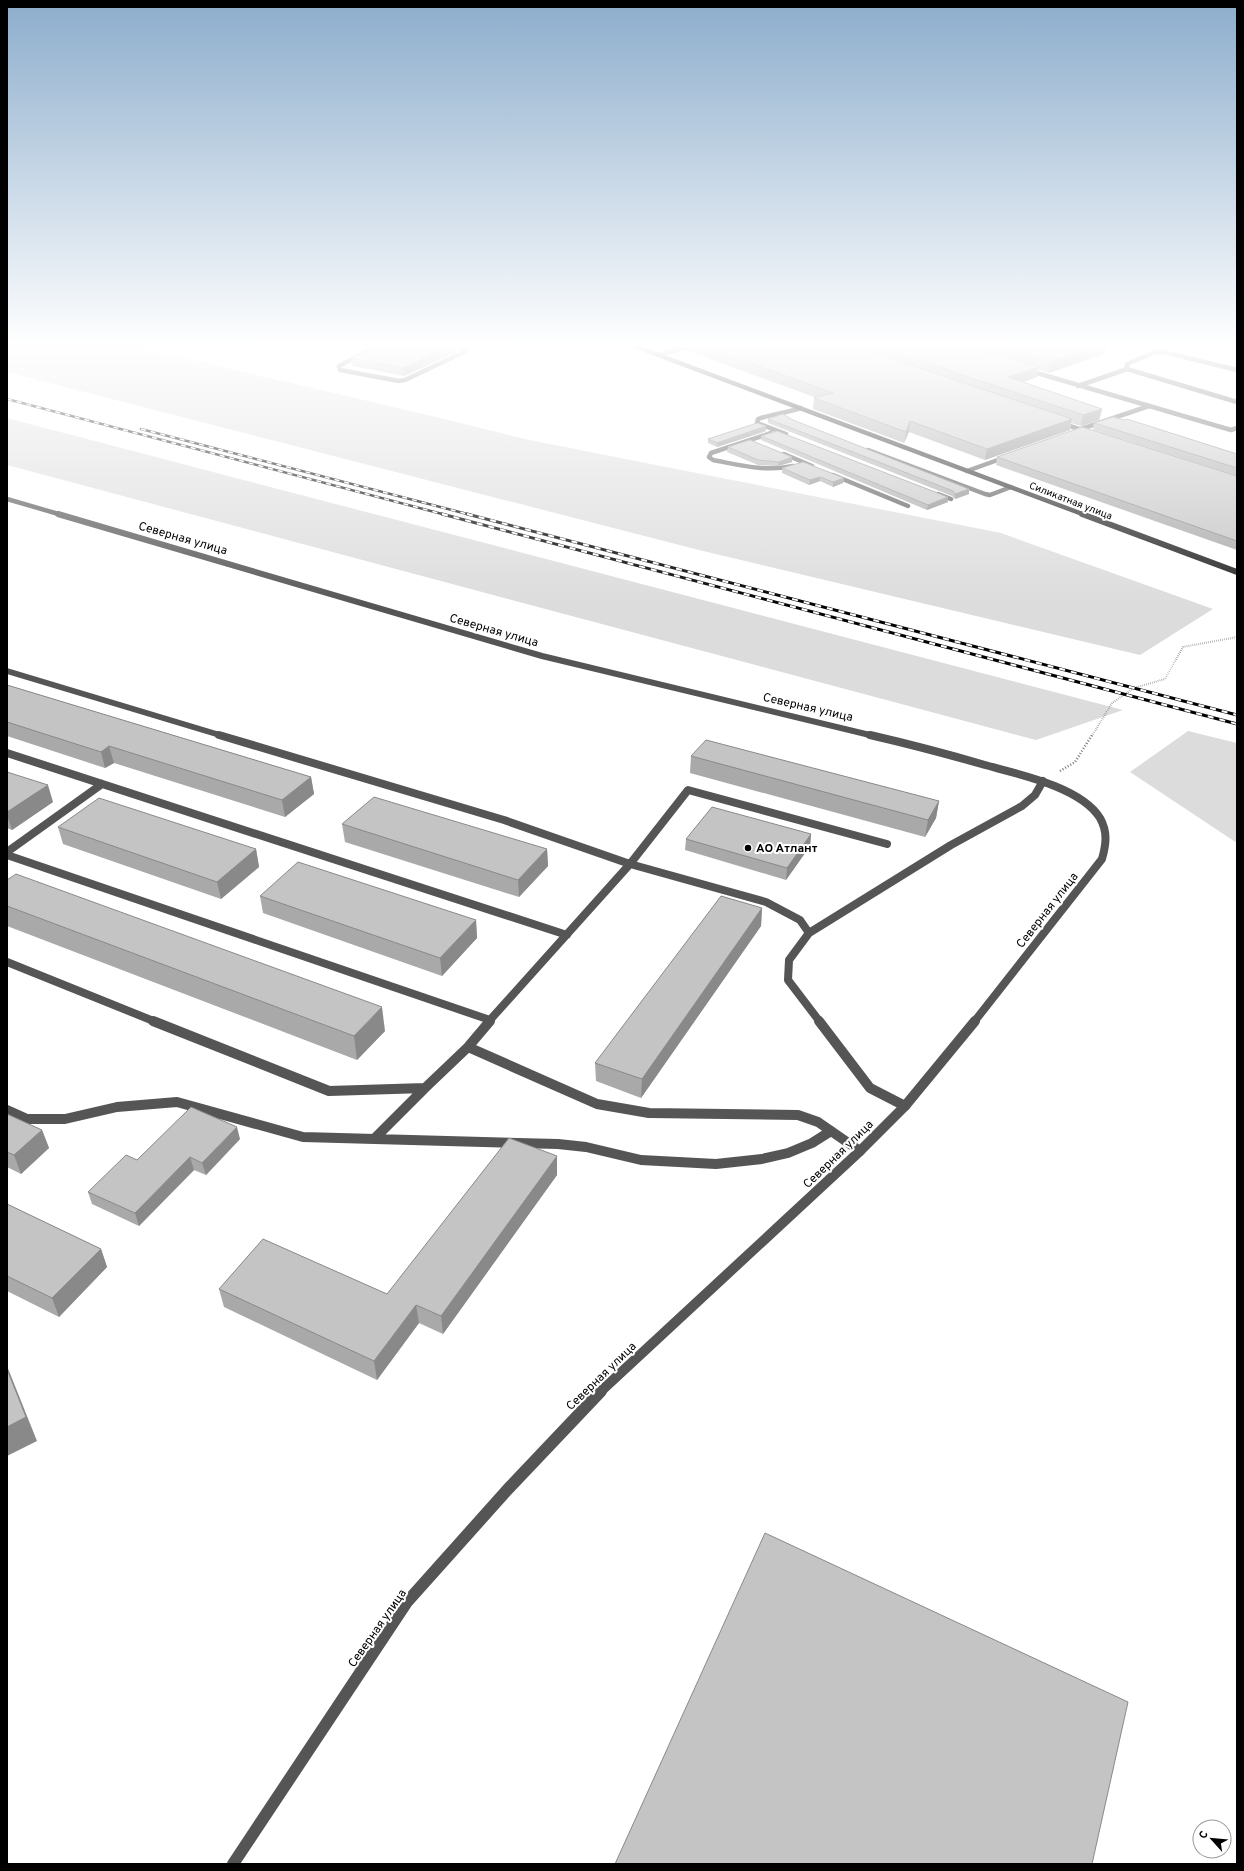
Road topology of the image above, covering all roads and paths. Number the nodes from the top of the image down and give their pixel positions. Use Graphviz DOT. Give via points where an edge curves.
graph roads {
  1 [pos="777,431"];
  2 [pos="862,431"];
  3 [pos="1085,431"];
  4 [pos="1095,434"];
  5 [pos="792,436"];
  6 [pos="750,440"];
  7 [pos="756,443"];
  8 [pos="860,447"];
  9 [pos="776,451"];
  10 [pos="1010,455"];
  11 [pos="803,462"];
  12 [pos="817,468"];
  13 [pos="824,471"];
  14 [pos="967,471"];
  15 [pos="1011,487"];
  16 [pos="929,490"];
  17 [pos="7,499"];
  18 [pos="951,499"];
  19 [pos="908,506"];
  20 [pos="1237,572"];
  21 [pos="1237,637"];
  22 [pos="7,671"];
  23 [pos="7,753"];
  24 [pos="1043,781"];
  25 [pos="102,784"];
  26 [pos="887,844"];
  27 [pos="7,854"];
  28 [pos="630,864"];
  29 [pos="808,933"];
  30 [pos="567,935"];
  31 [pos="7,962"];
  32 [pos="490,1020"];
  33 [pos="468,1047"];
  34 [pos="425,1088"];
  35 [pos="905,1106"];
  36 [pos="7,1110"];
  37 [pos="830,1131"];
  38 [pos="374,1139"];
  39 [pos="860,1151"];
  40 [pos="233,1864"];
  1 -- 5 [label="street"];
  1 -- 6 [label="street"];
  2 -- 14 [label="street, Силикатная улица"];
  3 -- 4 [label="street"];
  6 -- 7 [label="street"];
  6 -- 11 [label="street" via="711,453 709,457 713,460 767,470 779,470"];
  8 -- 15 [label="street" via="985,494 990,495"];
  9 -- 11 [label="street"];
  10 -- 14 [label="street"];
  11 -- 12 [label="street"];
  13 -- 19 [label="street"];
  14 -- 15 [label="street, Силикатная улица"];
  15 -- 20 [label="street, Силикатная улица"];
  16 -- 18 [label="street"];
  17 -- 24 [label="street, Северная улица" via="542,656 938,751"];
  21 -- 24 [label="path" via="1183,647 1164,679 1134,688 1112,703 1075,762"];
  22 -- 28 [label="street" via="504,820"];
  23 -- 25 [label="street"];
  24 -- 29 [label="street" via="1035,795 1022,806 951,845"];
  24 -- 35 [label="street, Северная улица" via="1084,802 1100,818 1107,839 1102,859"];
  25 -- 27 [label="street"];
  25 -- 30 [label="street"];
  26 -- 28 [label="street" via="688,790"];
  27 -- 32 [label="street"];
  28 -- 29 [label="street" via="782,908 800,920"];
  28 -- 30 [label="street"];
  29 -- 35 [label="street" via="789,960 788,980 870,1088"];
  30 -- 32 [label="street"];
  31 -- 34 [label="street" via="329,1091"];
  32 -- 33 [label="street"];
  33 -- 34 [label="street"];
  33 -- 37 [label="street" via="597,1104 649,1113 798,1115 818,1122"];
  34 -- 38 [label="street"];
  35 -- 39 [label="street, Северная улица"];
  36 -- 38 [label="street" via="27,1119 66,1119 117,1107 177,1102 303,1137"];
  37 -- 38 [label="street" via="812,1143 788,1153 762,1159 716,1164 641,1160 586,1147 558,1144"];
  37 -- 39 [label="street"];
  39 -- 40 [label="street, Северная улица" via="598,1394 508,1489 407,1602"];
}
